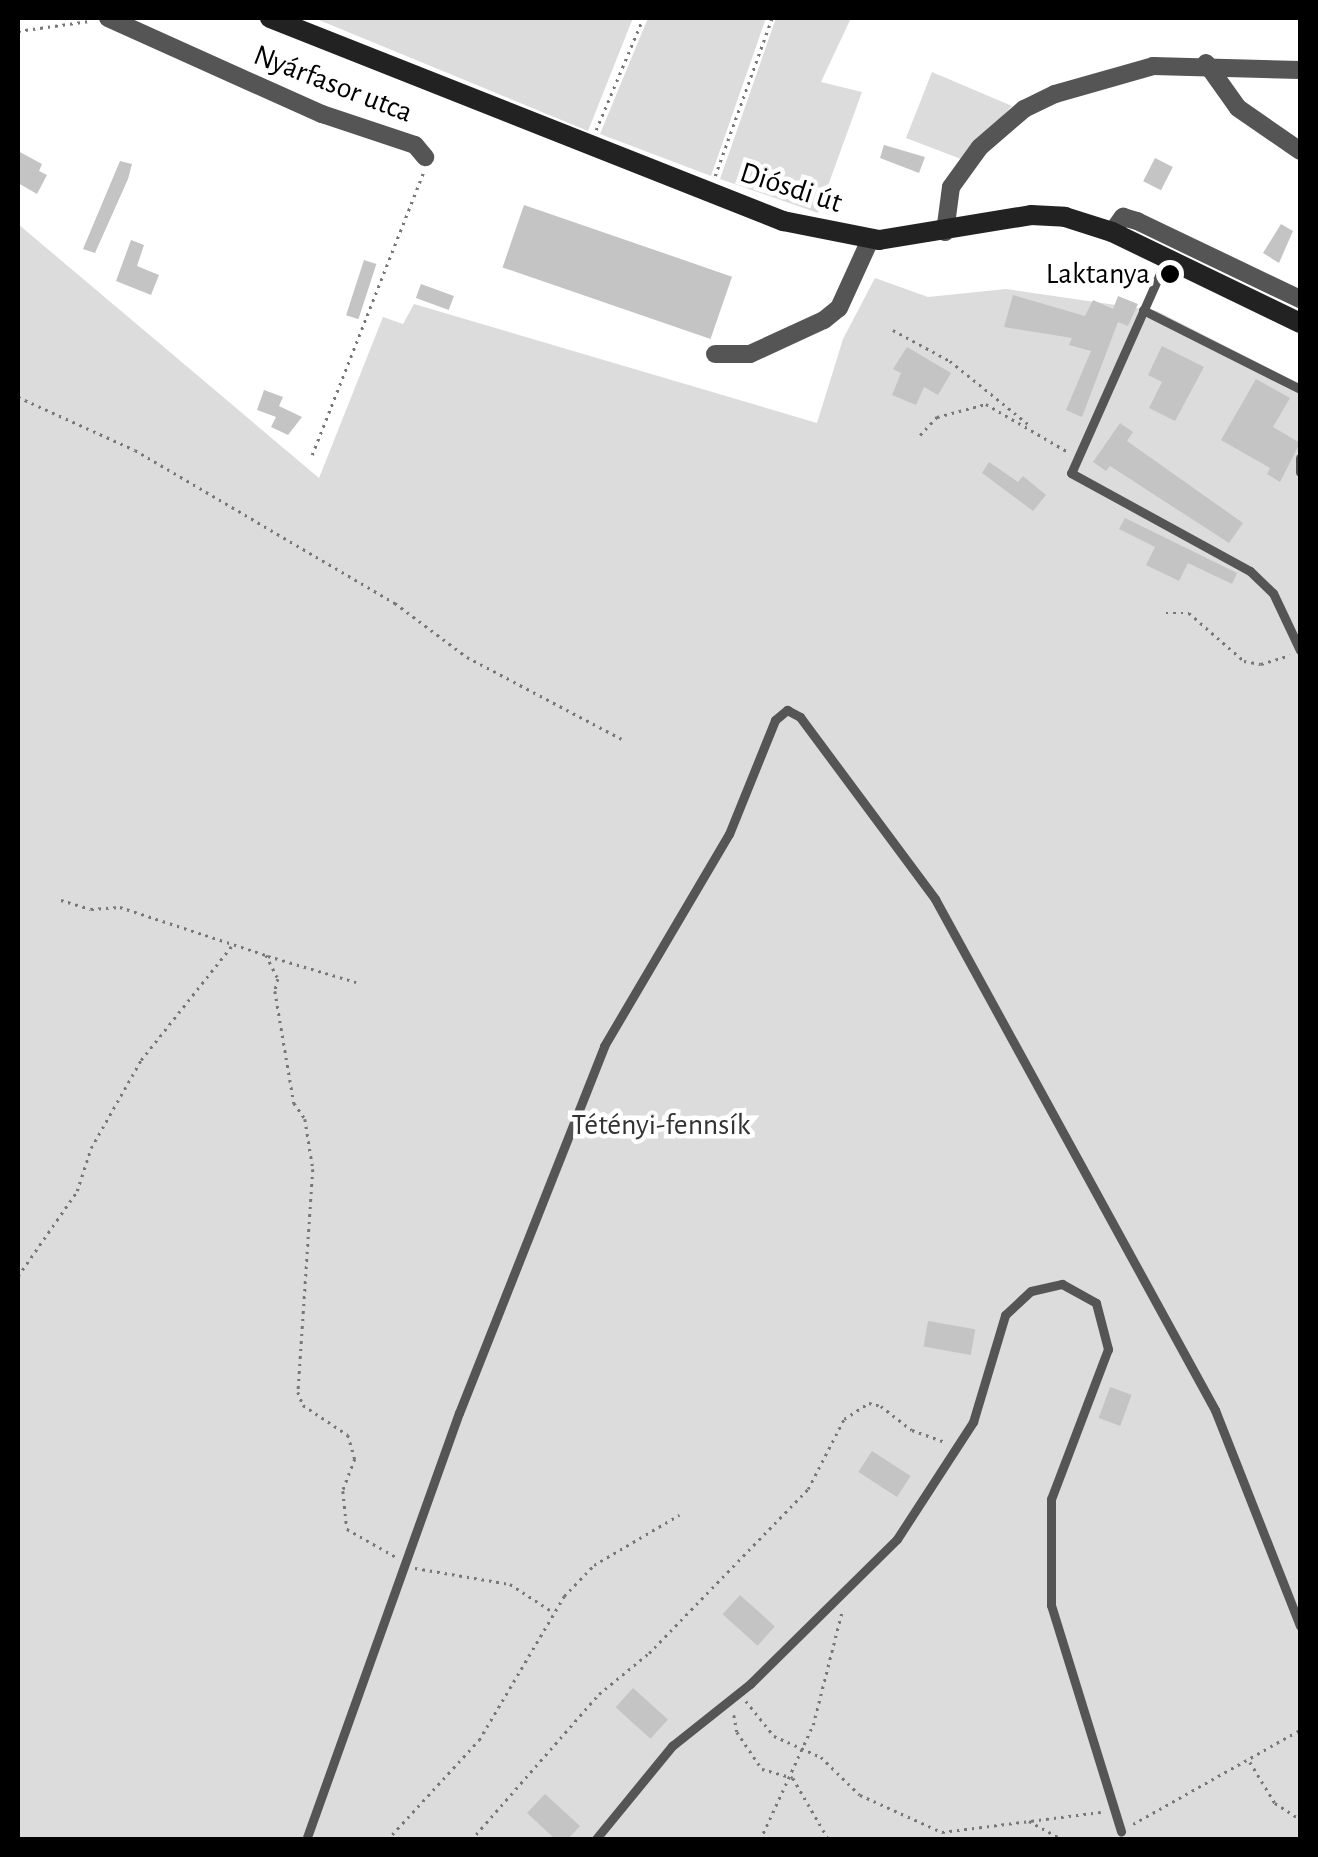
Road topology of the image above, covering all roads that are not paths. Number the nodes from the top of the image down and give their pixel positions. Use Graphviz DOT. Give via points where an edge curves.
graph roads {
  1 [pos="108,18"];
  2 [pos="270,18"];
  3 [pos="1206,63"];
  4 [pos="1300,70"];
  5 [pos="1300,151"];
  6 [pos="425,157"];
  7 [pos="945,232"];
  8 [pos="1112,232"];
  9 [pos="870,240"];
  10 [pos="1167,258"];
  11 [pos="1300,300"];
  12 [pos="1143,310"];
  13 [pos="1300,323"];
  14 [pos="715,354"];
  15 [pos="1300,389"];
  16 [pos="1300,458"];
  17 [pos="1300,472"];
  18 [pos="1300,651"];
  19 [pos="1300,1626"];
  20 [pos="1121,1831"];
  21 [pos="306,1840"];
  22 [pos="595,1840"];
  1 -- 6 [label="street, Nyárfasor utca" via="322,114 416,145"];
  2 -- 9 [label="main road, Diósdi út" via="783,221"];
  3 -- 4 [label="street"];
  3 -- 5 [label="street" via="1238,108"];
  3 -- 7 [label="street" via="1153,66 1024,109 990,137 951,186"];
  7 -- 8 [label="main road, Diósdi út" via="1047,215"];
  7 -- 9 [label="main road, Diósdi út"];
  8 -- 10 [label="main road, Diósdi út"];
  8 -- 11 [label="street" via="1123,217 1137,221"];
  9 -- 14 [label="street" via="840,308 824,320 750,354"];
  10 -- 12 [label="lane"];
  10 -- 13 [label="main road, Diósdi út"];
  12 -- 15 [label="lane"];
  12 -- 18 [label="lane" via="1072,473 1250,571 1273,593"];
  16 -- 17 [label="lane"];
  19 -- 21 [label="lane" via="1216,1410 942,911 912,862 788,710 776,720 729,834 604,1046"];
  20 -- 22 [label="lane" via="1061,1647 1047,1549 1051,1498 1108,1349 1104,1316 1088,1296 1047,1285 1016,1301 995,1338 982,1400 959,1447 897,1540 741,1691 672,1746"];
}
